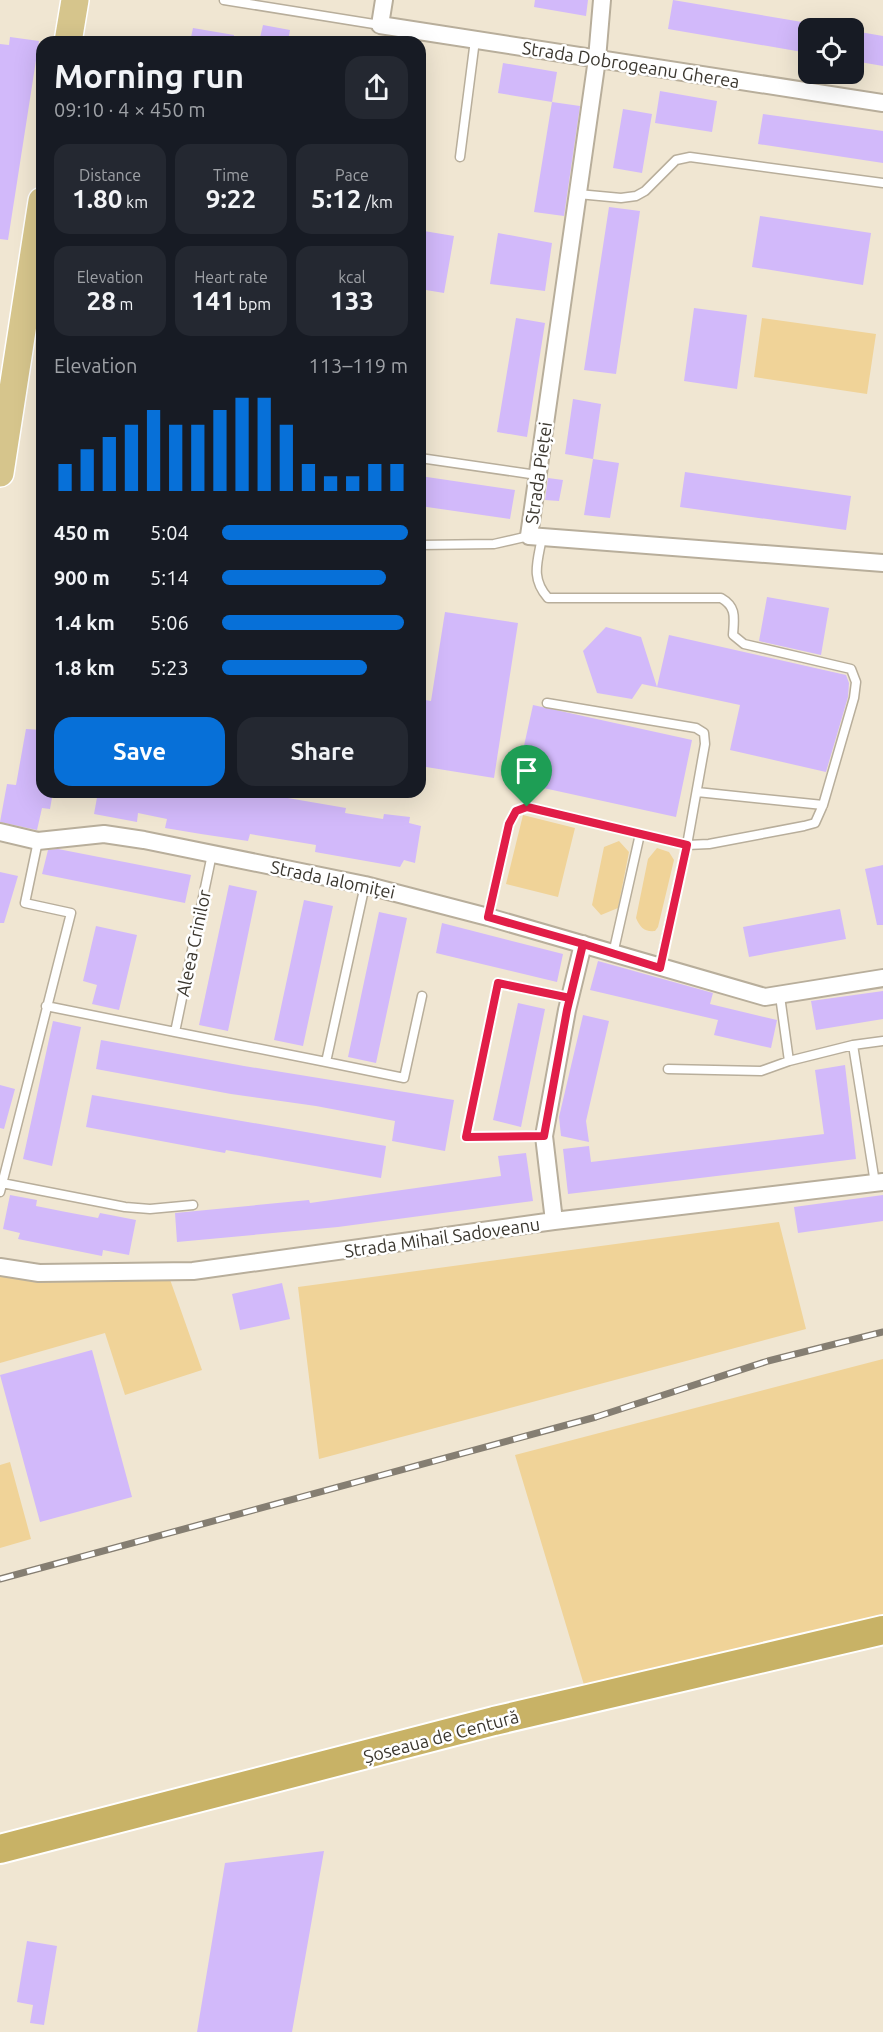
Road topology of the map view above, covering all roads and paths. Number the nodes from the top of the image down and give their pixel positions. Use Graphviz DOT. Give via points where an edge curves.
graph roads {
  1 [pos="75,0"];
  2 [pos="224,0"];
  3 [pos="384,0"];
  4 [pos="602,0"];
  5 [pos="380,25"];
  6 [pos="69,36"];
  7 [pos="475,40"];
  8 [pos="597,59"];
  9 [pos="883,103"];
  10 [pos="460,157"];
  11 [pos="883,183"];
  12 [pos="578,194"];
  13 [pos="36,240"];
  14 [pos="426,459"];
  15 [pos="0,473"];
  16 [pos="537,475"];
  17 [pos="536,536"];
  18 [pos="426,545"];
  19 [pos="883,563"];
  20 [pos="547,703"];
  21 [pos="697,792"];
  22 [pos="824,805"];
  23 [pos="0,832"];
  24 [pos="640,834"];
  25 [pos="38,841"];
  26 [pos="687,845"];
  27 [pos="212,854"];
  28 [pos="365,885"];
  29 [pos="488,917"];
  30 [pos="583,944"];
  31 [pos="613,954"];
  32 [pos="660,968"];
  33 [pos="883,978"];
  34 [pos="422,996"];
  35 [pos="780,996"];
  36 [pos="570,998"];
  37 [pos="46,1006"];
  38 [pos="175,1032"];
  39 [pos="883,1041"];
  40 [pos="854,1045"];
  41 [pos="789,1060"];
  42 [pos="326,1062"];
  43 [pos="668,1069"];
  44 [pos="544,1136"];
  45 [pos="879,1182"];
  46 [pos="1,1187"];
  47 [pos="193,1206"];
  48 [pos="554,1221"];
  49 [pos="0,1268"];
  50 [pos="883,1630"];
  51 [pos="0,1849"];
  1 -- 6 [label="main road"];
  2 -- 5 [label="lane"];
  3 -- 5 [label="street"];
  4 -- 8 [label="street, Strada Pieței"];
  5 -- 7 [label="street, Strada Dobrogeanu Gherea"];
  7 -- 8 [label="street, Strada Dobrogeanu Gherea"];
  7 -- 10 [label="lane"];
  8 -- 9 [label="street, Strada Dobrogeanu Gherea"];
  8 -- 12 [label="street, Strada Pieței"];
  11 -- 12 [label="lane" via="690,157 676,160 636,196"];
  12 -- 16 [label="street, Strada Pieței"];
  13 -- 15 [label="main road"];
  14 -- 16 [label="lane"];
  16 -- 17 [label="street, Strada Pieței"];
  17 -- 18 [label="lane" via="494,544"];
  17 -- 19 [label="street, Strada Pieței"];
  17 -- 22 [label="lane" via="536,574 539,588 548,598 721,598 734,612 733,635 744,644 851,669 856,682 854,698"];
  20 -- 21 [label="lane" via="696,728 704,733 705,744"];
  21 -- 22 [label="lane"];
  21 -- 26 [label="lane"];
  22 -- 26 [label="lane" via="815,823"];
  23 -- 25 [label="street, Strada Ialomiței"];
  24 -- 26 [label="lane"];
  24 -- 29 [label="lane" via="527,807 516,811 509,824"];
  24 -- 31 [label="lane"];
  25 -- 27 [label="street, Strada Ialomiței" via="104,834"];
  25 -- 37 [label="lane" via="25,903 71,913"];
  26 -- 32 [label="lane"];
  27 -- 28 [label="street, Strada Ialomiței"];
  27 -- 38 [label="lane, Aleea Crinilor"];
  28 -- 29 [label="street, Strada Ialomiței"];
  28 -- 42 [label="lane"];
  29 -- 30 [label="street, Strada Ialomiței"];
  30 -- 31 [label="street, Strada Ialomiței"];
  30 -- 36 [label="street"];
  31 -- 32 [label="street, Strada Ialomiței"];
  32 -- 35 [label="street, Strada Ialomiței" via="765,997"];
  33 -- 35 [label="street, Strada Ialomiței"];
  34 -- 42 [label="lane" via="404,1078"];
  35 -- 41 [label="lane"];
  36 -- 44 [label="street"];
  36 -- 44 [label="lane" via="498,983 466,1137"];
  37 -- 38 [label="lane"];
  37 -- 46 [label="lane"];
  38 -- 42 [label="lane"];
  39 -- 40 [label="lane"];
  40 -- 41 [label="lane"];
  40 -- 45 [label="lane"];
  41 -- 43 [label="lane" via="761,1071"];
  44 -- 48 [label="street"];
  45 -- 48 [label="street, Strada Mihail Sadoveanu"];
  46 -- 47 [label="lane" via="125,1207"];
  48 -- 49 [label="street, Strada Mihail Sadoveanu" via="193,1271 39,1273"];
  50 -- 51 [label="highway, Șoseaua de Centură" via="494,1721"];
}
